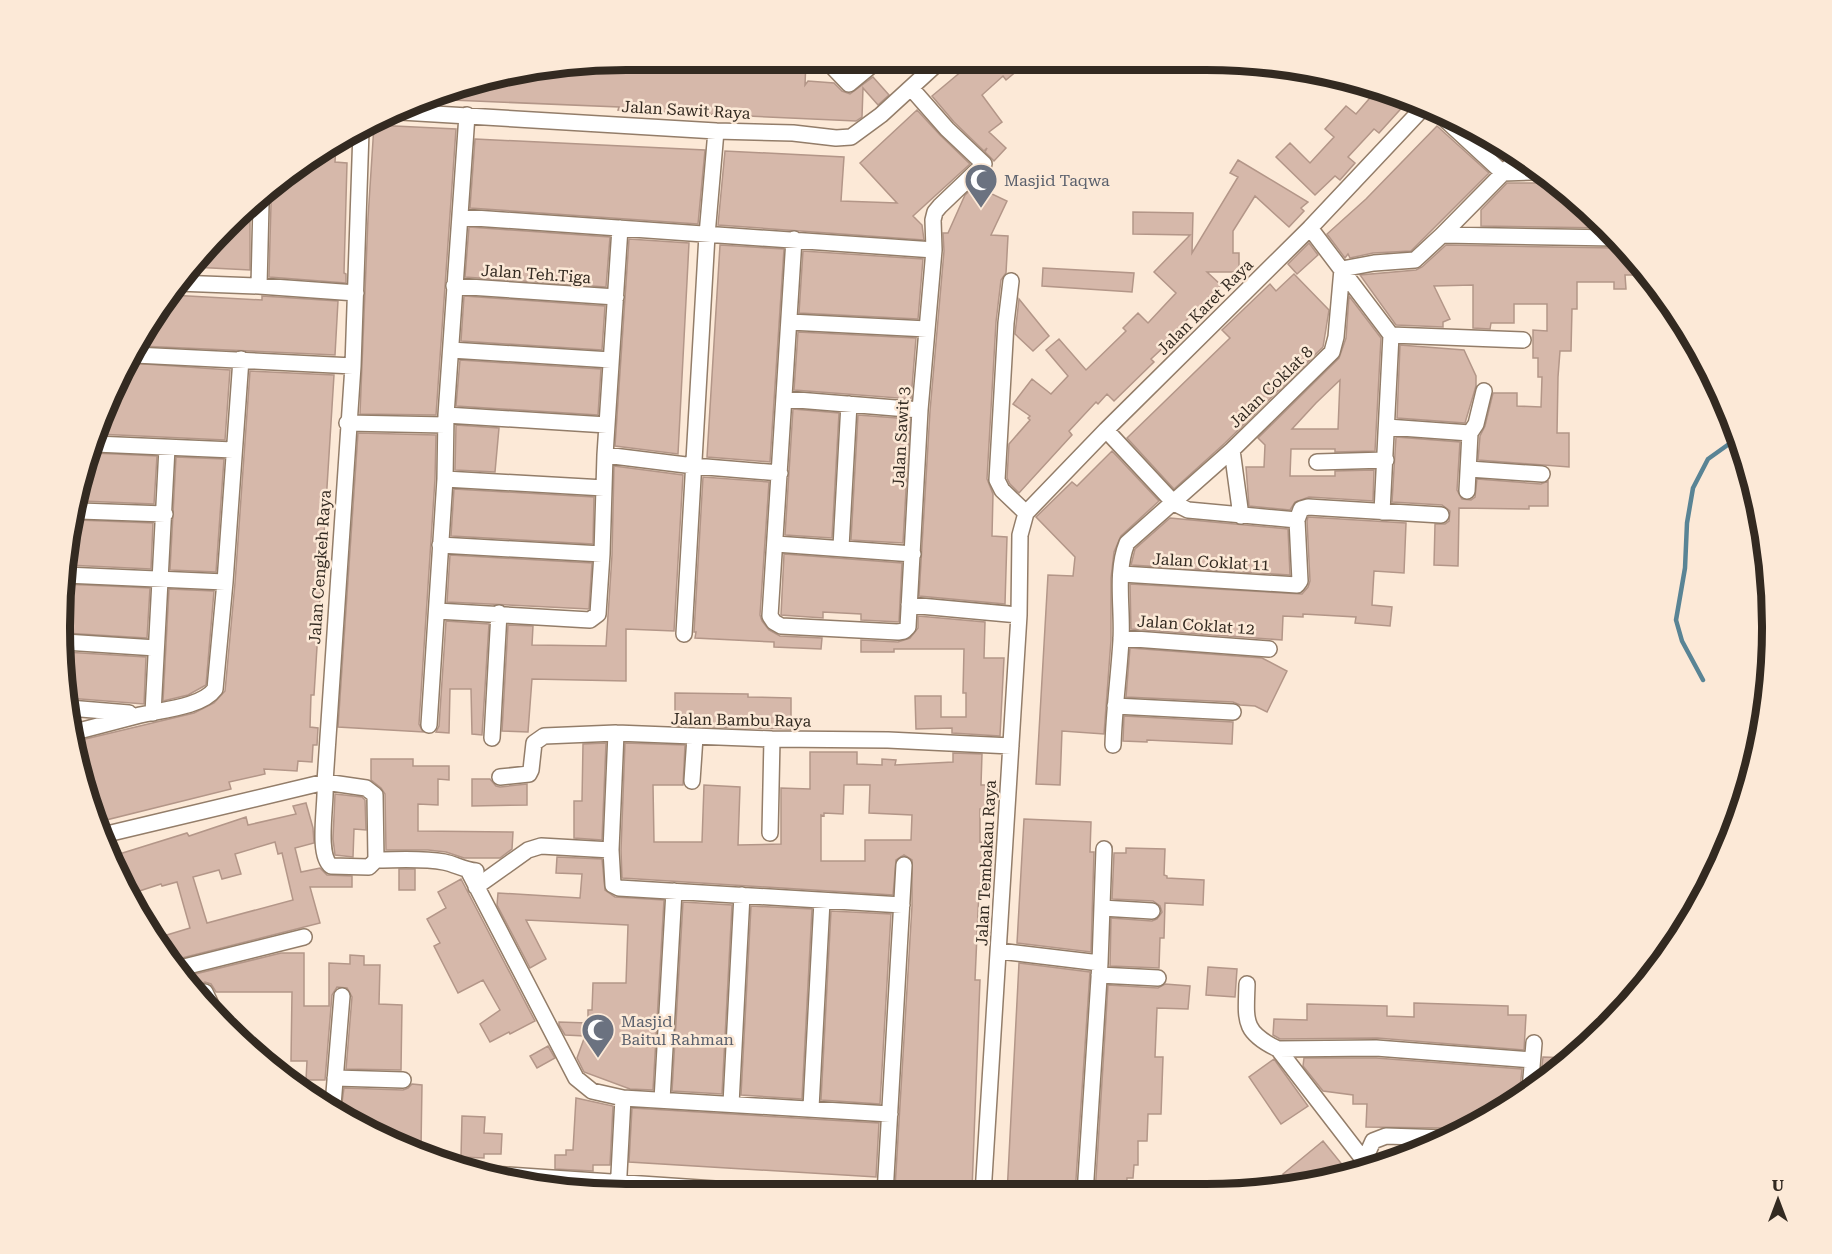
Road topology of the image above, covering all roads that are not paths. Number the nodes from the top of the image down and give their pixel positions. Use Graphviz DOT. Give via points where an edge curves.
graph roads {
  1 [pos="836,70"];
  2 [pos="866,70"];
  3 [pos="930,70"];
  4 [pos="911,88"];
  5 [pos="415,113"];
  6 [pos="1418,113"];
  7 [pos="467,115"];
  8 [pos="716,131"];
  9 [pos="1459,132"];
  10 [pos="361,139"];
  11 [pos="1513,163"];
  12 [pos="1526,172"];
  13 [pos="1503,173"];
  14 [pos="260,209"];
  15 [pos="460,217"];
  16 [pos="620,228"];
  17 [pos="1310,228"];
  18 [pos="706,235"];
  19 [pos="1442,235"];
  20 [pos="1603,238"];
  21 [pos="794,239"];
  22 [pos="934,250"];
  23 [pos="1342,269"];
  24 [pos="1011,280"];
  25 [pos="189,283"];
  26 [pos="259,286"];
  27 [pos="454,286"];
  28 [pos="356,293"];
  29 [pos="616,297"];
  30 [pos="790,322"];
  31 [pos="927,329"];
  32 [pos="1390,335"];
  33 [pos="1523,340"];
  34 [pos="451,350"];
  35 [pos="142,355"];
  36 [pos="240,359"];
  37 [pos="611,360"];
  38 [pos="353,366"];
  39 [pos="1484,391"];
  40 [pos="785,399"];
  41 [pos="849,404"];
  42 [pos="920,410"];
  43 [pos="446,420"];
  44 [pos="347,423"];
  45 [pos="607,425"];
  46 [pos="1387,427"];
  47 [pos="1106,430"];
  48 [pos="1470,434"];
  49 [pos="101,444"];
  50 [pos="167,448"];
  51 [pos="234,450"];
  52 [pos="1232,450"];
  53 [pos="605,455"];
  54 [pos="1386,460"];
  55 [pos="1317,462"];
  56 [pos="694,466"];
  57 [pos="1469,469"];
  58 [pos="780,473"];
  59 [pos="1542,474"];
  60 [pos="445,479"];
  61 [pos="604,488"];
  62 [pos="1467,491"];
  63 [pos="1174,503"];
  64 [pos="83,511"];
  65 [pos="1382,512"];
  66 [pos="1026,513"];
  67 [pos="165,514"];
  68 [pos="1441,515"];
  69 [pos="1241,516"];
  70 [pos="1298,520"];
  71 [pos="1020,535"];
  72 [pos="776,544"];
  73 [pos="440,545"];
  74 [pos="841,547"];
  75 [pos="602,554"];
  76 [pos="913,554"];
  77 [pos="1122,574"];
  78 [pos="73,575"];
  79 [pos="161,580"];
  80 [pos="225,582"];
  81 [pos="909,605"];
  82 [pos="437,610"];
  83 [pos="499,613"];
  84 [pos="1019,615"];
  85 [pos="684,634"];
  86 [pos="1121,638"];
  87 [pos="71,642"];
  88 [pos="156,648"];
  89 [pos="1269,649"];
  90 [pos="1115,706"];
  91 [pos="76,709"];
  92 [pos="1233,712"];
  93 [pos="148,714"];
  94 [pos="429,725"];
  95 [pos="80,731"];
  96 [pos="616,734"];
  97 [pos="695,737"];
  98 [pos="492,738"];
  99 [pos="772,739"];
  100 [pos="1113,745"];
  101 [pos="1011,746"];
  102 [pos="500,777"];
  103 [pos="692,781"];
  104 [pos="325,782"];
  105 [pos="110,833"];
  106 [pos="770,833"];
  107 [pos="1104,849"];
  108 [pos="611,850"];
  109 [pos="376,860"];
  110 [pos="904,865"];
  111 [pos="468,870"];
  112 [pos="499,872"];
  113 [pos="476,887"];
  114 [pos="674,891"];
  115 [pos="742,895"];
  116 [pos="822,901"];
  117 [pos="902,905"];
  118 [pos="1102,908"];
  119 [pos="1152,911"];
  120 [pos="304,937"];
  121 [pos="999,951"];
  122 [pos="186,967"];
  123 [pos="1099,969"];
  124 [pos="1158,978"];
  125 [pos="1247,984"];
  126 [pos="342,996"];
  127 [pos="1534,1043"];
  128 [pos="1278,1050"];
  129 [pos="1532,1060"];
  130 [pos="335,1078"];
  131 [pos="1531,1078"];
  132 [pos="403,1080"];
  133 [pos="623,1098"];
  134 [pos="333,1099"];
  135 [pos="662,1100"];
  136 [pos="731,1104"];
  137 [pos="811,1108"];
  138 [pos="890,1114"];
  139 [pos="1426,1137"];
  140 [pos="1367,1159"];
  141 [pos="1363,1161"];
  142 [pos="619,1184"];
  143 [pos="886,1184"];
  144 [pos="984,1184"];
  145 [pos="1086,1184"];
  1 -- 2 [label="street" via="849,84"];
  3 -- 4 [label="street, Jalan Sawit Raya"];
  4 -- 8 [label="street, Jalan Sawit Raya" via="851,137"];
  4 -- 22 [label="street, Jalan Sawit 3" via="984,164 935,212"];
  5 -- 7 [label="street, Jalan Sawit Raya"];
  6 -- 17 [label="street, Jalan Karet Raya"];
  7 -- 8 [label="street, Jalan Sawit Raya"];
  7 -- 15 [label="street"];
  8 -- 18 [label="street"];
  9 -- 13 [label="street"];
  10 -- 28 [label="street, Jalan Cengkeh Raya"];
  11 -- 13 [label="street"];
  12 -- 13 [label="street"];
  13 -- 19 [label="street"];
  14 -- 26 [label="street"];
  15 -- 16 [label="street"];
  15 -- 27 [label="street"];
  16 -- 18 [label="street"];
  16 -- 29 [label="street"];
  17 -- 23 [label="street"];
  17 -- 47 [label="street, Jalan Karet Raya"];
  18 -- 21 [label="street"];
  18 -- 56 [label="street"];
  19 -- 20 [label="street"];
  19 -- 23 [label="street" via="1415,260"];
  21 -- 22 [label="street"];
  21 -- 30 [label="street"];
  22 -- 31 [label="street, Jalan Sawit 3"];
  23 -- 32 [label="street"];
  23 -- 52 [label="street, Jalan Coklat 8" via="1332,352"];
  24 -- 66 [label="street" via="997,480"];
  25 -- 26 [label="street"];
  26 -- 28 [label="street"];
  27 -- 29 [label="street, Jalan Teh.Tiga"];
  27 -- 34 [label="street"];
  28 -- 38 [label="street, Jalan Cengkeh Raya"];
  29 -- 37 [label="street"];
  30 -- 31 [label="street"];
  30 -- 40 [label="street"];
  31 -- 42 [label="street, Jalan Sawit 3"];
  32 -- 33 [label="street"];
  32 -- 46 [label="street"];
  34 -- 37 [label="street"];
  34 -- 43 [label="street"];
  35 -- 36 [label="street"];
  36 -- 38 [label="street"];
  36 -- 51 [label="street"];
  37 -- 45 [label="street"];
  38 -- 44 [label="street, Jalan Cengkeh Raya"];
  39 -- 48 [label="street"];
  40 -- 41 [label="street"];
  40 -- 58 [label="street"];
  41 -- 42 [label="street"];
  41 -- 74 [label="street"];
  42 -- 76 [label="street, Jalan Sawit 3"];
  43 -- 44 [label="street"];
  43 -- 45 [label="street"];
  43 -- 60 [label="street"];
  44 -- 104 [label="street, Jalan Cengkeh Raya"];
  45 -- 53 [label="street"];
  46 -- 48 [label="street"];
  46 -- 54 [label="street"];
  47 -- 63 [label="street"];
  47 -- 66 [label="street, Jalan Karet Raya"];
  48 -- 57 [label="street"];
  49 -- 50 [label="street"];
  50 -- 51 [label="street"];
  50 -- 67 [label="street"];
  51 -- 80 [label="street"];
  52 -- 63 [label="street, Jalan Coklat 8"];
  52 -- 69 [label="street"];
  53 -- 56 [label="street"];
  53 -- 61 [label="street"];
  54 -- 55 [label="street"];
  54 -- 65 [label="street"];
  56 -- 58 [label="street"];
  56 -- 85 [label="street"];
  57 -- 59 [label="street"];
  57 -- 62 [label="street"];
  58 -- 72 [label="street"];
  60 -- 61 [label="street"];
  60 -- 73 [label="street"];
  61 -- 75 [label="street"];
  63 -- 69 [label="street" via="1188,510"];
  63 -- 77 [label="street, Jalan Coklat 8" via="1127,543"];
  64 -- 67 [label="street"];
  65 -- 68 [label="street"];
  65 -- 70 [label="street" via="1308,507 1301,509"];
  66 -- 71 [label="street, Jalan Karet Raya"];
  67 -- 79 [label="street"];
  69 -- 70 [label="street"];
  70 -- 77 [label="street, Jalan Coklat 11" via="1298,585"];
  71 -- 84 [label="street, Jalan Tembakau Raya"];
  72 -- 74 [label="street"];
  72 -- 81 [label="street, Jalan Sawit 3" via="770,616 781,626 898,632 908,627"];
  73 -- 75 [label="street"];
  73 -- 82 [label="street"];
  74 -- 76 [label="street"];
  75 -- 83 [label="street" via="600,610 593,620"];
  76 -- 81 [label="street, Jalan Sawit 3"];
  77 -- 86 [label="street, Jalan Coklat 8"];
  78 -- 79 [label="street"];
  79 -- 80 [label="street"];
  79 -- 88 [label="street"];
  80 -- 93 [label="street" via="215,689 199,700"];
  81 -- 84 [label="street"];
  82 -- 83 [label="street"];
  82 -- 94 [label="street"];
  83 -- 98 [label="street"];
  84 -- 101 [label="street, Jalan Tembakau Raya"];
  86 -- 89 [label="street, Jalan Coklat 12"];
  86 -- 90 [label="street, Jalan Coklat 8"];
  87 -- 88 [label="street"];
  88 -- 93 [label="street"];
  90 -- 92 [label="street"];
  90 -- 100 [label="street, Jalan Coklat 8"];
  91 -- 93 [label="street"];
  93 -- 95 [label="street"];
  96 -- 97 [label="street, Jalan Bambu Raya"];
  96 -- 102 [label="street, Jalan Bambu Raya" via="544,736 534,743 529,774"];
  96 -- 108 [label="street"];
  97 -- 99 [label="street, Jalan Bambu Raya"];
  97 -- 103 [label="street"];
  99 -- 101 [label="street, Jalan Bambu Raya"];
  99 -- 106 [label="street"];
  101 -- 121 [label="street, Jalan Tembakau Raya"];
  104 -- 105 [label="street"];
  104 -- 109 [label="street" via="366,788 375,795"];
  104 -- 109 [label="street, Jalan Cengkeh Raya" via="323,846 327,863 331,867 360,868 369,867"];
  107 -- 118 [label="street"];
  108 -- 112 [label="street" via="541,846 528,850"];
  108 -- 114 [label="street" via="613,885"];
  109 -- 111 [label="street" via="428,860"];
  110 -- 117 [label="street"];
  111 -- 112 [label="street"];
  111 -- 113 [label="street"];
  112 -- 113 [label="street"];
  113 -- 133 [label="street" via="576,1078 592,1091"];
  114 -- 115 [label="street"];
  114 -- 135 [label="street"];
  115 -- 116 [label="street"];
  115 -- 136 [label="street"];
  116 -- 117 [label="street"];
  116 -- 137 [label="street"];
  117 -- 138 [label="street"];
  118 -- 119 [label="street"];
  118 -- 123 [label="street"];
  120 -- 122 [label="street"];
  121 -- 123 [label="street"];
  121 -- 144 [label="street, Jalan Tembakau Raya"];
  123 -- 124 [label="street"];
  123 -- 145 [label="street"];
  125 -- 128 [label="street" via="1246,1019 1254,1035"];
  126 -- 130 [label="street"];
  127 -- 129 [label="street"];
  128 -- 129 [label="street" via="1376,1048"];
  128 -- 141 [label="street"];
  129 -- 131 [label="street"];
  130 -- 132 [label="street"];
  130 -- 134 [label="street"];
  133 -- 135 [label="street"];
  133 -- 142 [label="street"];
  135 -- 136 [label="street"];
  136 -- 137 [label="street"];
  137 -- 138 [label="street"];
  138 -- 143 [label="street"];
  139 -- 140 [label="street" via="1386,1136 1373,1141"];
}
